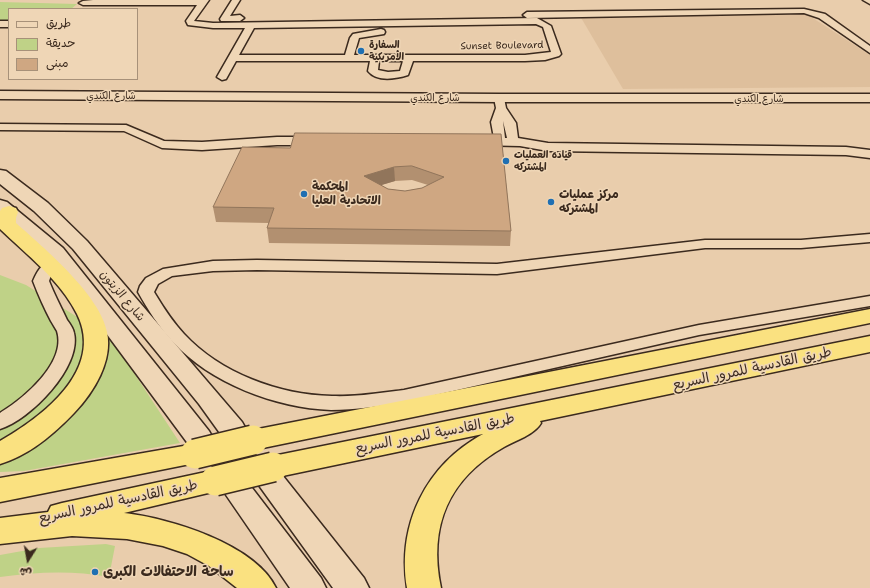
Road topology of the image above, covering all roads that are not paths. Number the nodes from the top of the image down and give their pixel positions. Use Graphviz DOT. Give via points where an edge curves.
graph roads {
  1 [pos="236,0"];
  2 [pos="867,0"];
  3 [pos="86,1"];
  4 [pos="101,1"];
  5 [pos="204,1"];
  6 [pos="870,2"];
  7 [pos="76,8"];
  8 [pos="405,23"];
  9 [pos="252,25"];
  10 [pos="870,50"];
  11 [pos="232,58"];
  12 [pos="349,58"];
  13 [pos="375,58"];
  14 [pos="409,58"];
  15 [pos="222,78"];
  16 [pos="0,95"];
  17 [pos="870,98"];
  18 [pos="500,103"];
  19 [pos="0,127"];
  20 [pos="325,141"];
  21 [pos="468,142"];
  22 [pos="500,142"];
  23 [pos="513,142"];
  24 [pos="870,154"];
  25 [pos="0,175"];
  26 [pos="4,209"];
  27 [pos="870,238"];
  28 [pos="80,245"];
  29 [pos="50,259"];
  30 [pos="870,300"];
  31 [pos="870,316"];
  32 [pos="870,344"];
  33 [pos="559,409"];
  34 [pos="0,422"];
  35 [pos="242,435"];
  36 [pos="197,446"];
  37 [pos="0,454"];
  38 [pos="273,476"];
  39 [pos="227,486"];
  40 [pos="0,490"];
  41 [pos="0,529"];
  42 [pos="259,588"];
  43 [pos="309,588"];
  44 [pos="352,588"];
  45 [pos="424,588"];
  1 -- 10 [label="street" via="224,19 804,11 822,16"];
  2 -- 6 [label="street"];
  3 -- 4 [label="street"];
  3 -- 7 [label="street"];
  4 -- 5 [label="street"];
  5 -- 9 [label="street, Sunset Boulevard" via="191,23"];
  8 -- 9 [label="street, Sunset Boulevard"];
  8 -- 12 [label="street" via="402,30 356,36"];
  8 -- 14 [label="street, Sunset Boulevard" via="537,21 547,26 556,54 545,58"];
  9 -- 11 [label="street"];
  11 -- 12 [label="street, Sunset Boulevard"];
  11 -- 15 [label="street"];
  12 -- 13 [label="street, Sunset Boulevard"];
  13 -- 14 [label="street, Sunset Boulevard"];
  13 -- 14 [label="street" via="373,71 388,75 404,72"];
  16 -- 18 [label="street, شارع الكندي"];
  17 -- 18 [label="street, شارع الكندي"];
  18 -- 22 [label="street" via="497,122"];
  18 -- 23 [label="street" via="510,123"];
  19 -- 20 [label="street" via="126,128 162,144 202,146"];
  21 -- 22 [label="street"];
  22 -- 23 [label="street"];
  23 -- 24 [label="street" via="548,148 846,151"];
  25 -- 28 [label="street, شارع الزيتون" via="41,207"];
  26 -- 29 [label="highway" via="7,225"];
  27 -- 30 [label="street" via="801,244 704,244 497,269 213,266 168,272 152,281 146,292 175,335 220,372 246,386 268,393 329,403 404,396 699,330"];
  28 -- 29 [label="street"];
  28 -- 35 [label="street, شارع الزيتون"];
  29 -- 34 [label="street" via="41,281 66,334 65,353 55,374 37,395"];
  29 -- 36 [label="street, شارع الزيتون"];
  29 -- 37 [label="highway" via="90,316 96,333 97,348 84,382 67,404 44,427"];
  31 -- 35 [label="highway"];
  32 -- 33 [label="highway, طريق القادسية للمرور السريع"];
  33 -- 38 [label="highway, طريق القادسية للمرور السريع"];
  33 -- 45 [label="highway" via="487,444 464,460 446,479 429,510 421,540 421,579"];
  35 -- 36 [label="highway, bridge"];
  36 -- 40 [label="highway"];
  38 -- 39 [label="highway, طريق القادسية للمرور السريع, bridge"];
  38 -- 44 [label="street"];
  39 -- 41 [label="highway, طريق القادسية للمرور السريع"];
  39 -- 43 [label="street"];
  41 -- 42 [label="highway" via="72,523 142,529 182,539 214,553"];
}
